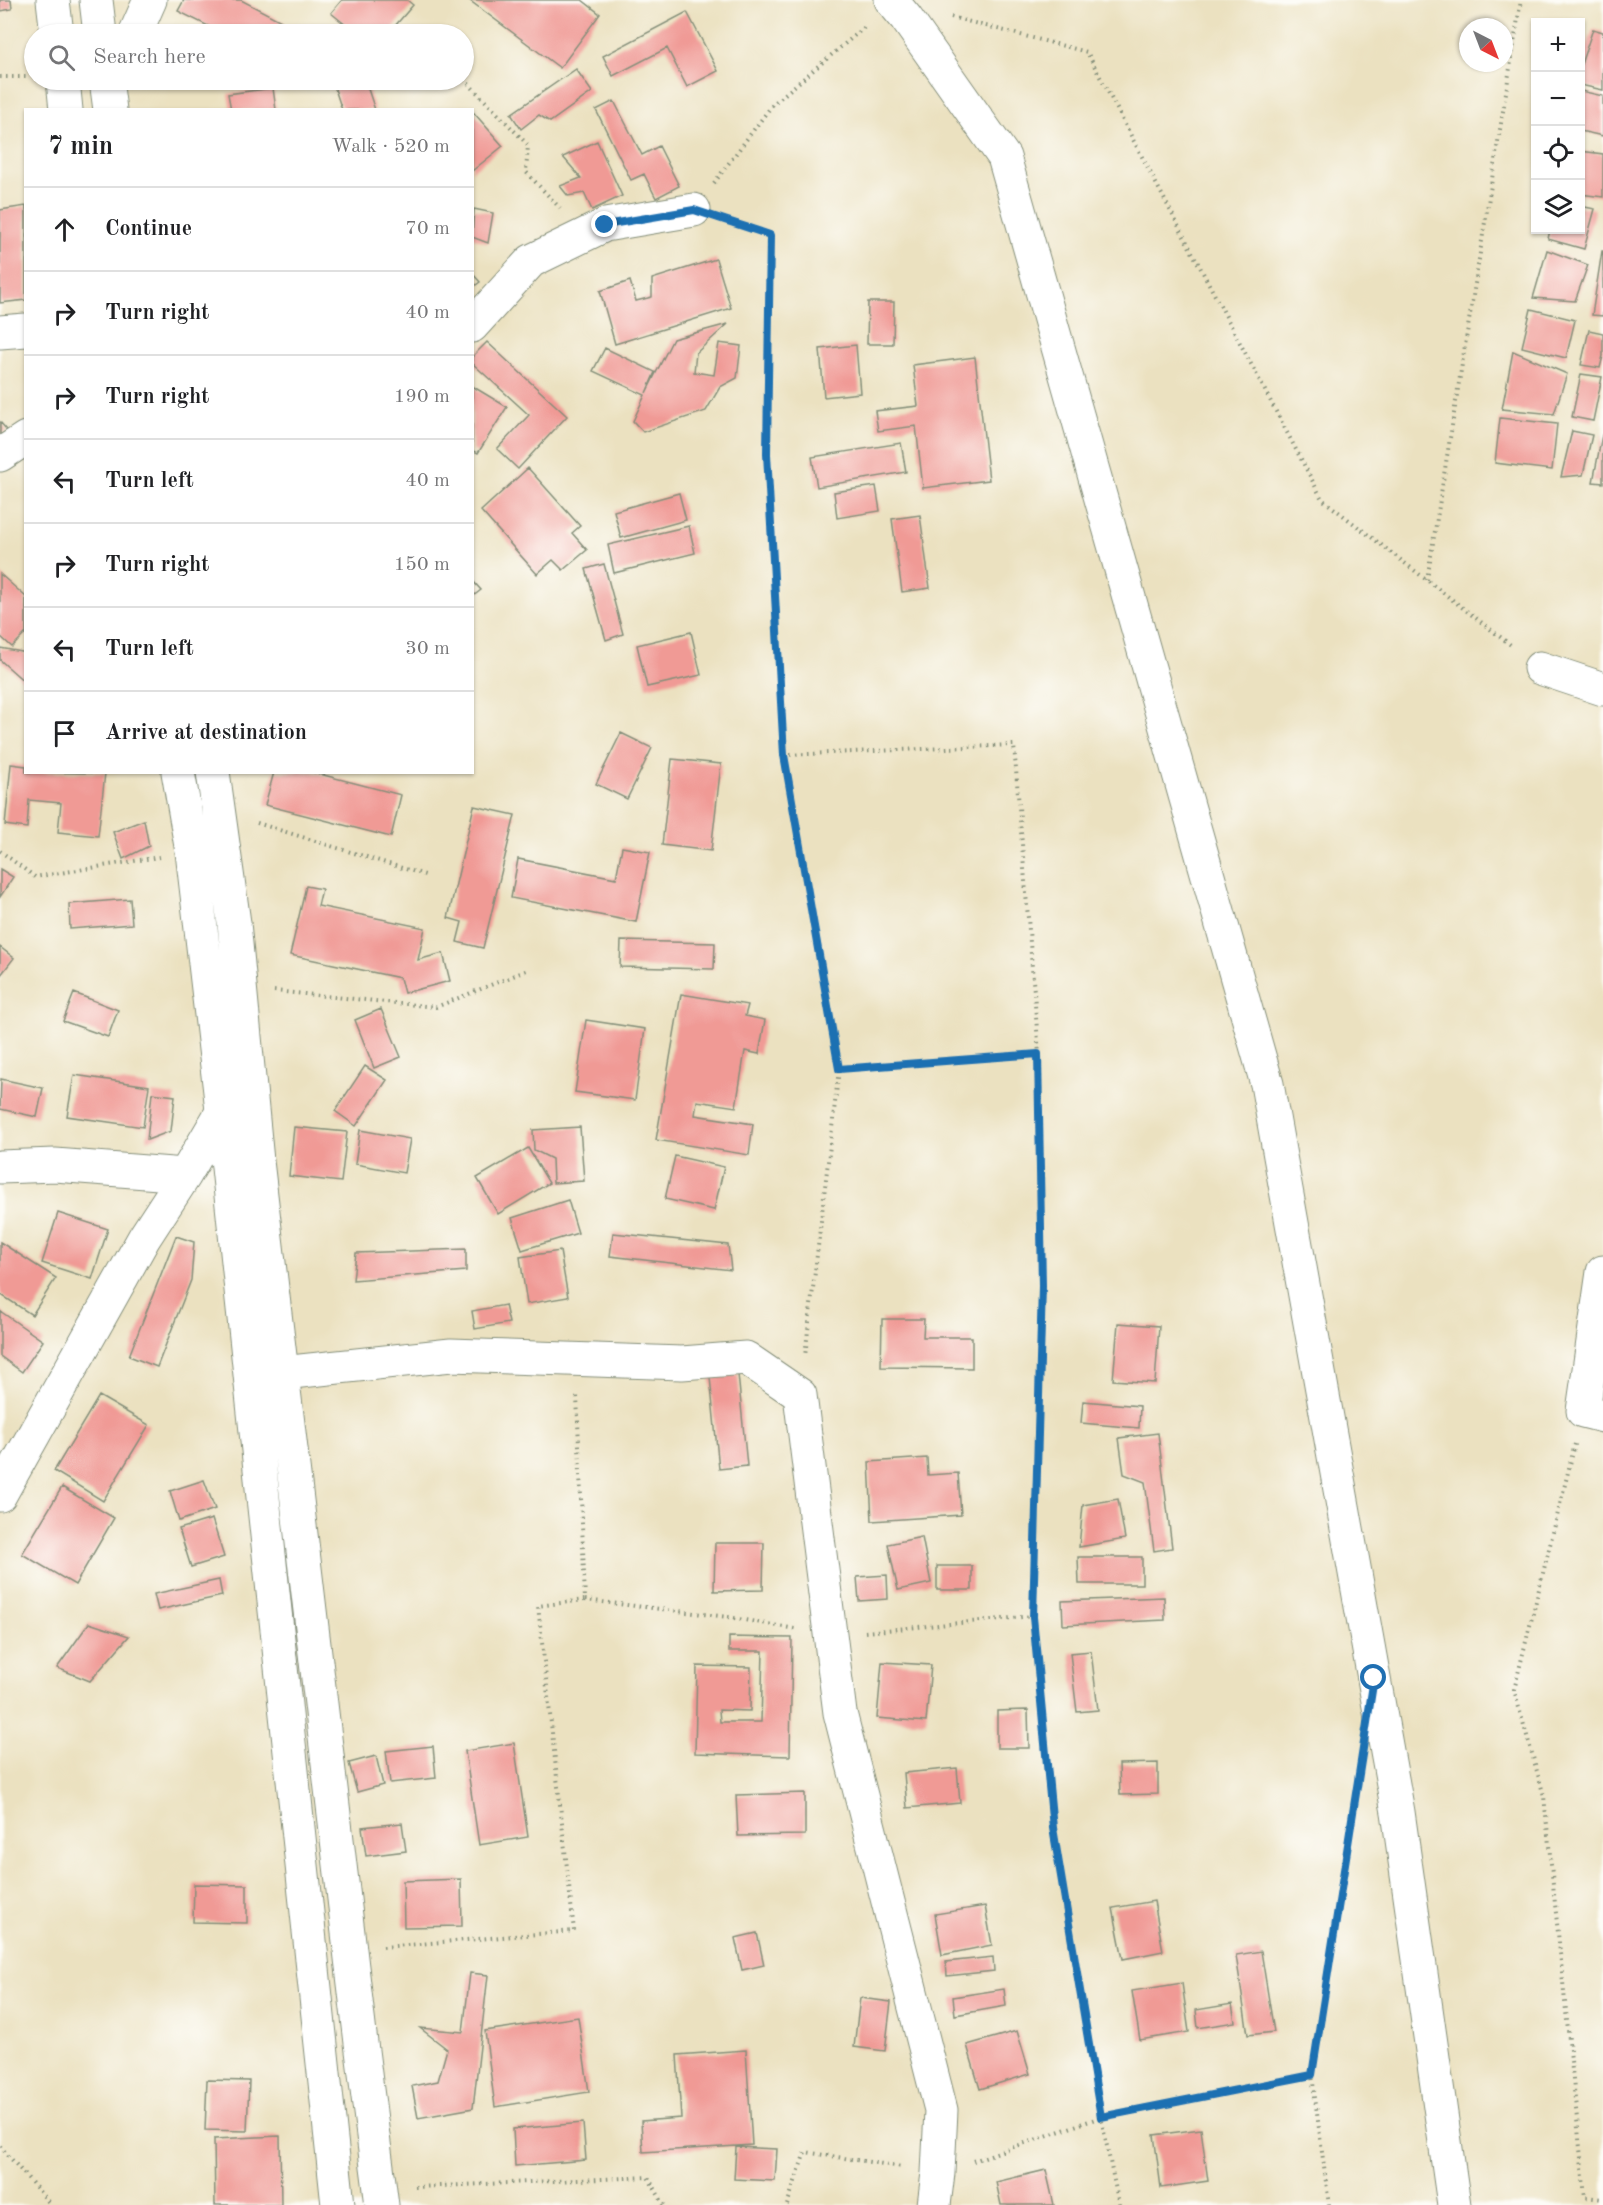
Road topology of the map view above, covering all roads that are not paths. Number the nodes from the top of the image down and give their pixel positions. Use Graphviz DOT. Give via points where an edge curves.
graph roads {
  1 [pos="52,0"];
  2 [pos="96,0"];
  3 [pos="150,0"];
  4 [pos="892,1"];
  5 [pos="56,24"];
  6 [pos="99,24"];
  7 [pos="139,24"];
  8 [pos="64,90"];
  9 [pos="66,108"];
  10 [pos="694,210"];
  11 [pos="474,324"];
  12 [pos="24,330"];
  13 [pos="0,332"];
  14 [pos="24,439"];
  15 [pos="0,455"];
  16 [pos="1540,668"];
  17 [pos="1603,689"];
  18 [pos="178,774"];
  19 [pos="213,774"];
  20 [pos="222,1112"];
  21 [pos="0,1167"];
  22 [pos="185,1174"];
  23 [pos="1603,1272"];
  24 [pos="282,1373"];
  25 [pos="1593,1414"];
  26 [pos="0,1496"];
  27 [pos="381,2197"];
  28 [pos="338,2205"];
  29 [pos="934,2205"];
  30 [pos="1454,2205"];
  1 -- 5 [label="street"];
  2 -- 6 [label="street"];
  3 -- 7 [label="street"];
  4 -- 30 [label="street" via="1004,157 1267,1084 1398,1812"];
  8 -- 9 [label="street"];
  10 -- 11 [label="street" via="605,225 531,261"];
  12 -- 13 [label="street"];
  14 -- 15 [label="street"];
  16 -- 17 [label="street"];
  18 -- 20 [label="street" via="192,852"];
  19 -- 24 [label="street" via="234,922"];
  20 -- 22 [label="street"];
  20 -- 28 [label="street"];
  21 -- 22 [label="street" via="55,1166"];
  22 -- 26 [label="street" via="144,1238"];
  23 -- 25 [label="street"];
  24 -- 27 [label="street"];
  24 -- 29 [label="street" via="451,1355 682,1363 746,1358 800,1395 840,1713 941,2110"];
}
